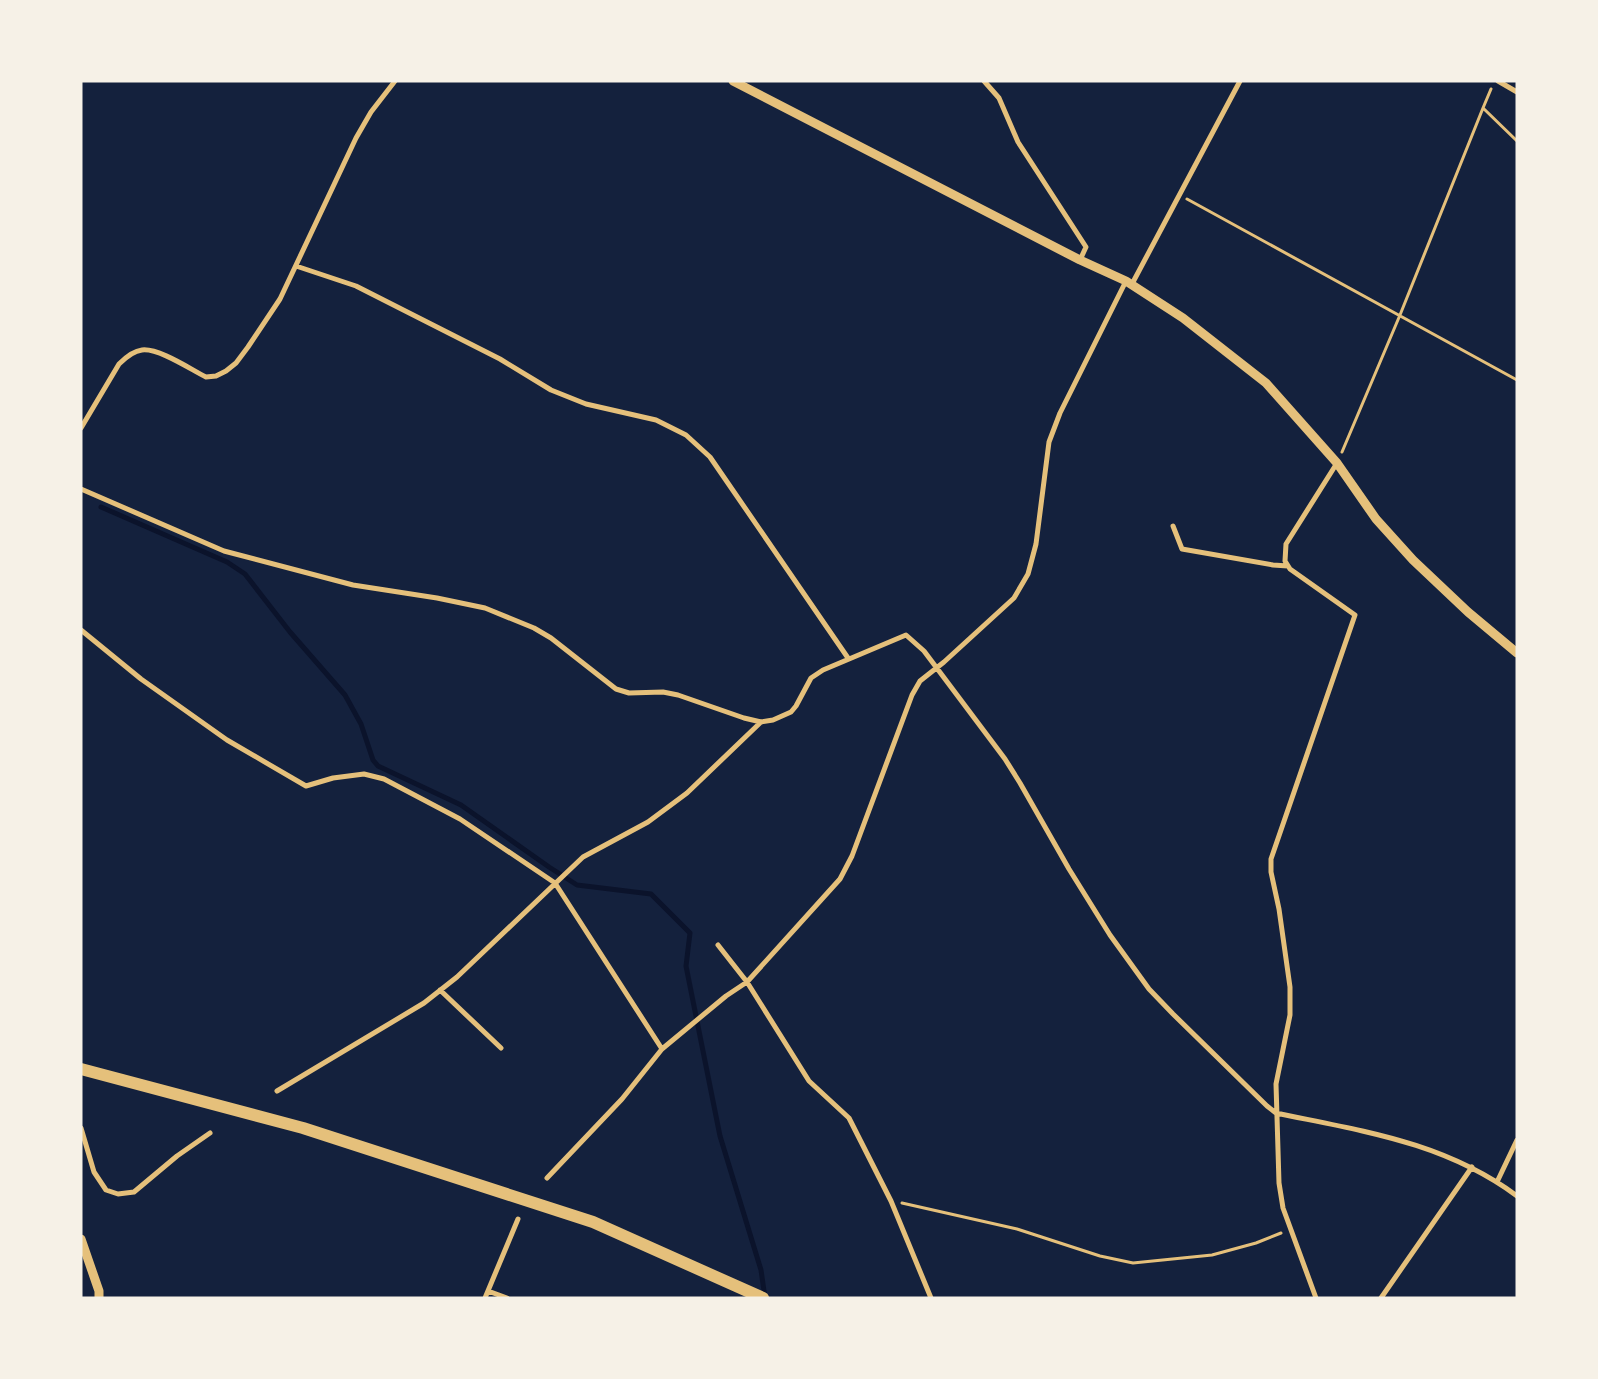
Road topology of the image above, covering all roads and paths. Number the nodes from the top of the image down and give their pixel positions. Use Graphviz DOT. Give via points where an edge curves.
graph roads {
  1 [pos="395,81"];
  2 [pos="733,81"];
  3 [pos="984,81"];
  4 [pos="1240,81"];
  5 [pos="1496,81"];
  6 [pos="1517,92"];
  7 [pos="1483,108"];
  8 [pos="1517,141"];
  9 [pos="1180,196"];
  10 [pos="1080,260"];
  11 [pos="296,266"];
  12 [pos="1129,282"];
  13 [pos="1400,315"];
  14 [pos="1517,380"];
  15 [pos="81,428"];
  16 [pos="1337,463"];
  17 [pos="81,489"];
  18 [pos="1173,526"];
  19 [pos="1288,566"];
  20 [pos="81,630"];
  21 [pos="1517,653"];
  22 [pos="848,658"];
  23 [pos="937,668"];
  24 [pos="761,722"];
  25 [pos="555,883"];
  26 [pos="718,945"];
  27 [pos="747,982"];
  28 [pos="440,990"];
  29 [pos="501,1048"];
  30 [pos="662,1049"];
  31 [pos="81,1069"];
  32 [pos="277,1091"];
  33 [pos="1276,1112"];
  34 [pos="81,1128"];
  35 [pos="210,1133"];
  36 [pos="1517,1140"];
  37 [pos="1472,1167"];
  38 [pos="548,1178"];
  39 [pos="1497,1182"];
  40 [pos="1517,1196"];
  41 [pos="891,1201"];
  42 [pos="518,1219"];
  43 [pos="1292,1229"];
  44 [pos="81,1239"];
  45 [pos="488,1290"];
  46 [pos="760,1296"];
  47 [pos="99,1298"];
  48 [pos="485,1298"];
  49 [pos="507,1298"];
  50 [pos="931,1298"];
  51 [pos="1316,1298"];
  52 [pos="1381,1298"];
  1 -- 11 [label="street" via="356,138"];
  2 -- 10 [label="street"];
  3 -- 10 [label="street" via="999,98 1018,142 1086,247"];
  4 -- 9 [label="street"];
  5 -- 6 [label="street"];
  5 -- 7 [label="path"];
  7 -- 8 [label="path"];
  7 -- 13 [label="path"];
  9 -- 12 [label="street"];
  9 -- 13 [label="path"];
  10 -- 12 [label="street"];
  11 -- 15 [label="street" via="270,315 236,363 226,371 206,377 152,350 140,350 119,364"];
  11 -- 22 [label="street" via="356,286 500,359 551,390 586,404 656,420 686,434 710,457"];
  12 -- 16 [label="street" via="1183,318 1266,383"];
  12 -- 23 [label="street" via="1060,413 1049,442 1036,544 1028,574 1014,598"];
  13 -- 14 [label="path"];
  13 -- 16 [label="path"];
  16 -- 19 [label="street" via="1286,544 1285,561"];
  16 -- 21 [label="street" via="1376,519 1413,560"];
  17 -- 24 [label="street" via="224,551 353,585 485,608 551,638 616,689 629,693 678,695"];
  18 -- 19 [label="street" via="1182,549"];
  19 -- 33 [label="street" via="1355,615 1271,858 1290,987 1290,1015 1276,1084"];
  20 -- 25 [label="street" via="141,679 226,740 306,786 364,774 384,779 460,819"];
  22 -- 23 [label="street" via="906,635"];
  22 -- 24 [label="street" via="811,678 790,712"];
  23 -- 27 [label="street" via="920,681 912,695 852,856 840,879"];
  23 -- 33 [label="street" via="1005,759 1068,869 1110,935 1150,989 1172,1014"];
  24 -- 25 [label="street" via="687,793 648,822 583,857"];
  25 -- 28 [label="street"];
  25 -- 30 [label="street"];
  26 -- 27 [label="street"];
  27 -- 30 [label="street"];
  27 -- 41 [label="street" via="809,1081 849,1118"];
  28 -- 29 [label="street"];
  28 -- 32 [label="street" via="424,1003"];
  30 -- 38 [label="street" via="622,1099"];
  31 -- 46 [label="main road" via="303,1128 585,1219"];
  33 -- 37 [label="street" via="1414,1143"];
  33 -- 43 [label="street" via="1279,1183"];
  34 -- 35 [label="street" via="94,1172 106,1190 118,1194 134,1192"];
  36 -- 39 [label="street"];
  37 -- 39 [label="street"];
  37 -- 52 [label="street"];
  39 -- 40 [label="street"];
  41 -- 43 [label="path" via="1017,1229 1100,1256 1133,1263 1212,1255"];
  41 -- 50 [label="street"];
  42 -- 45 [label="street"];
  43 -- 51 [label="street"];
  44 -- 47 [label="street"];
  45 -- 48 [label="street"];
  45 -- 49 [label="street"];
}
